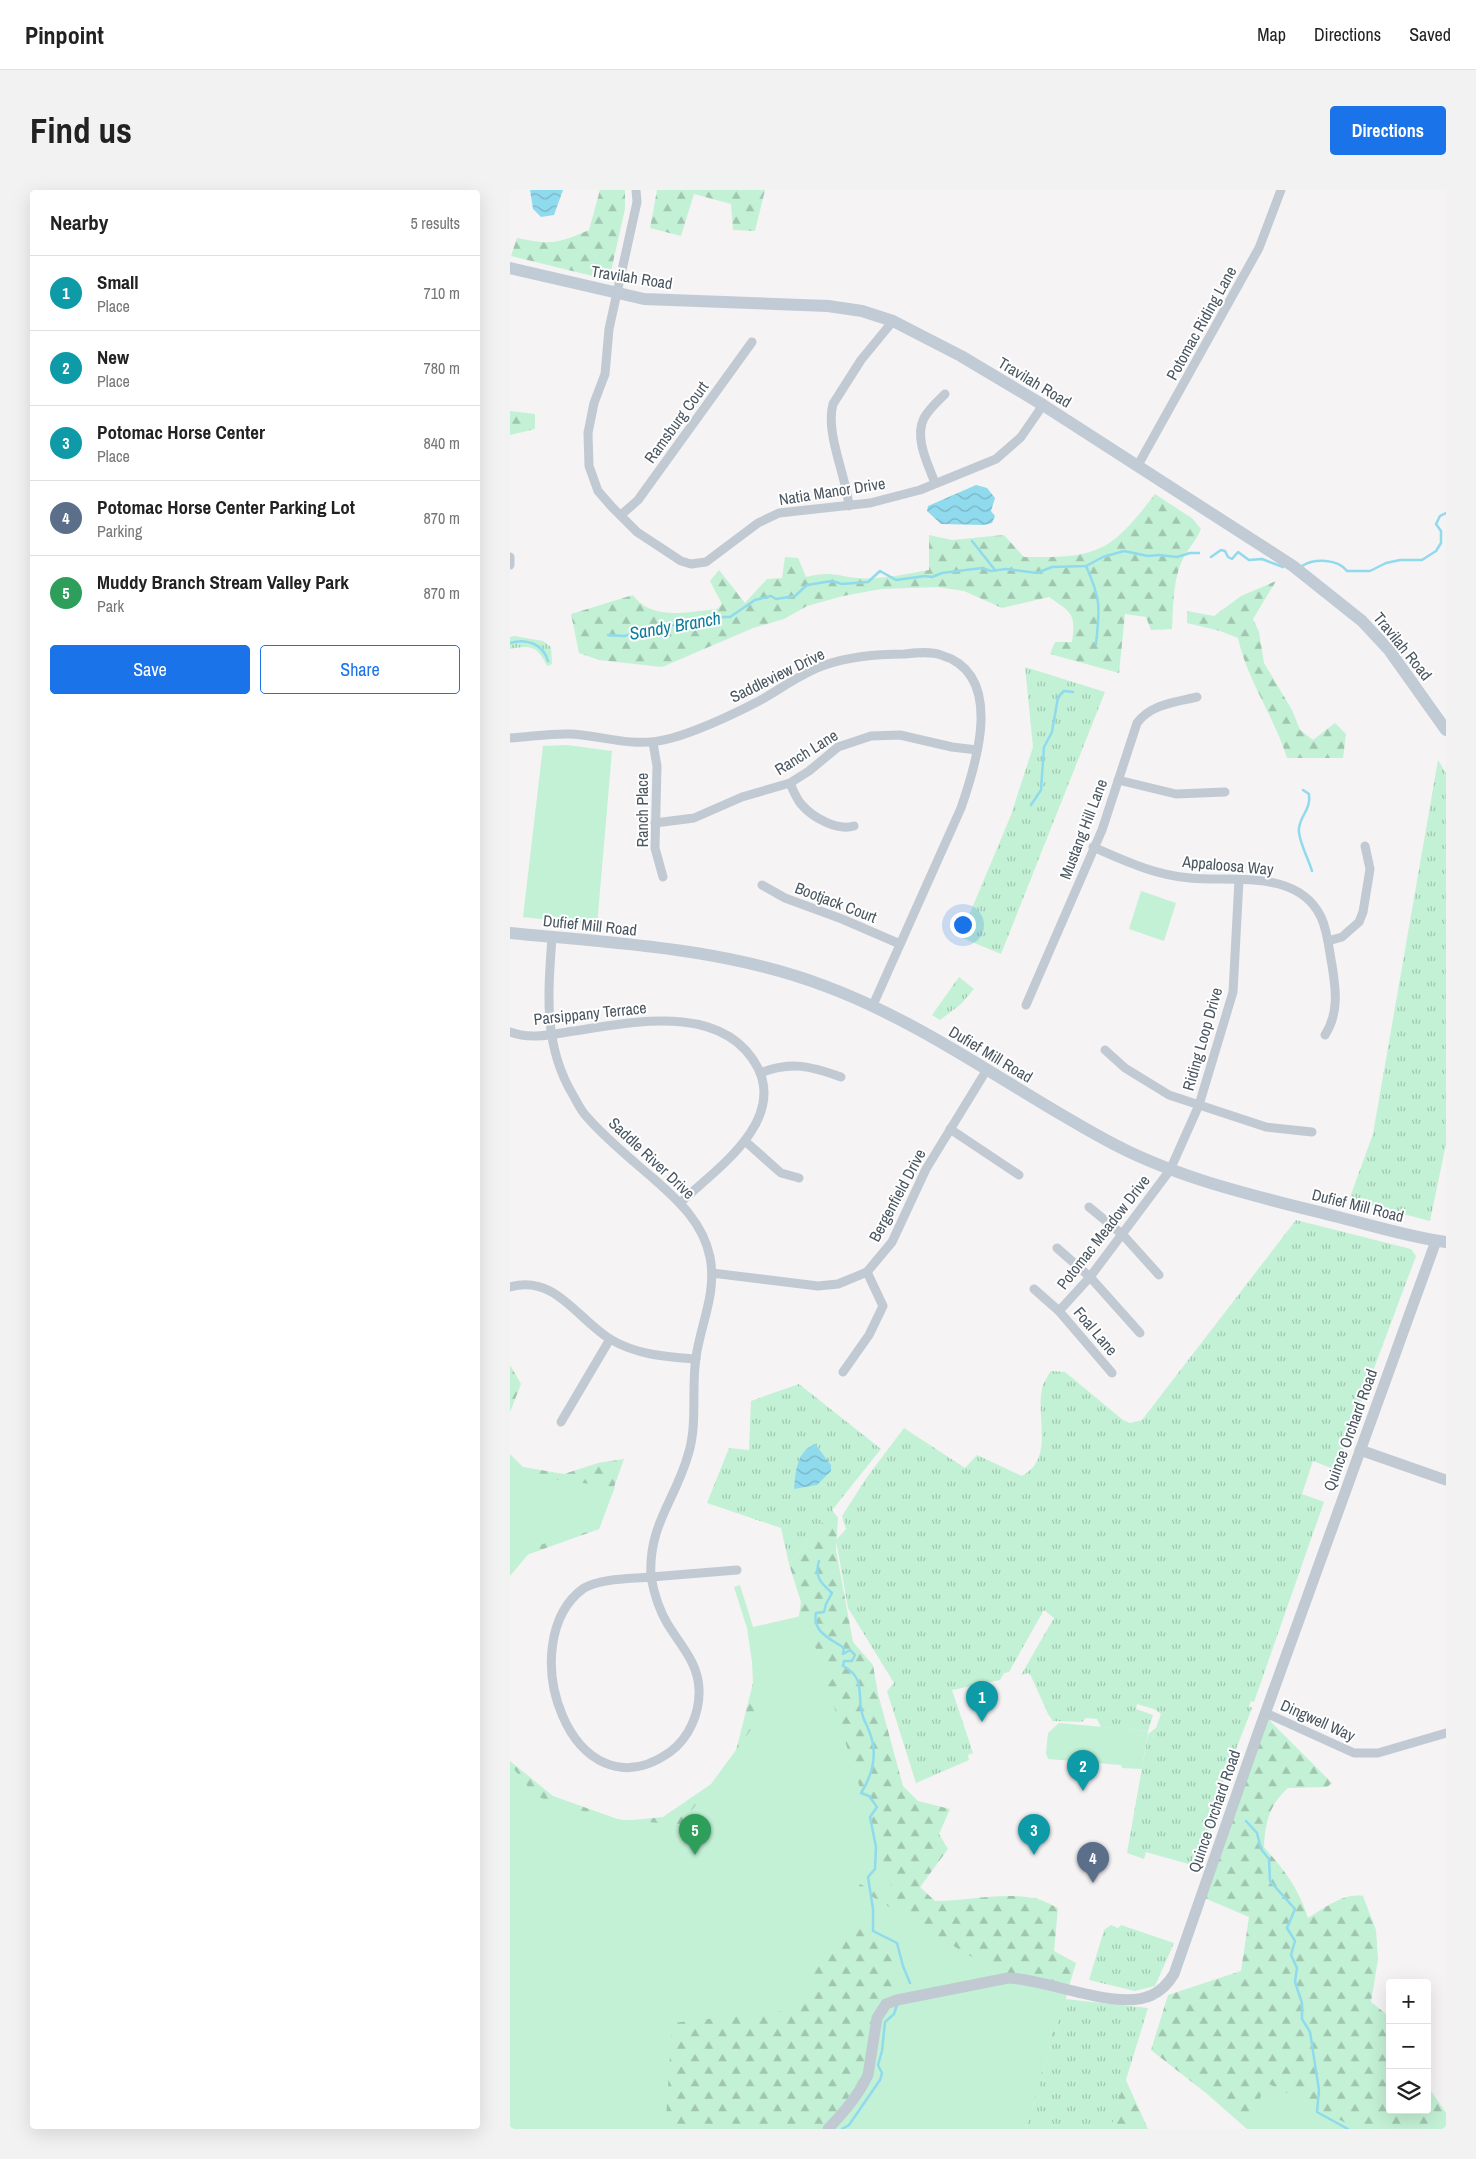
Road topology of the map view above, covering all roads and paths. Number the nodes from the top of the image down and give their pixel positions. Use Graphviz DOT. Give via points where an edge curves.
graph roads {
  1 [pos="636,190"];
  2 [pos="1281,190"];
  3 [pos="510,268"];
  4 [pos="618,294"];
  5 [pos="893,321"];
  6 [pos="752,342"];
  7 [pos="944,394"];
  8 [pos="1043,405"];
  9 [pos="1138,465"];
  10 [pos="934,483"];
  11 [pos="849,506"];
  12 [pos="621,515"];
  13 [pos="510,557"];
  14 [pos="510,565"];
  15 [pos="1197,697"];
  16 [pos="1446,730"];
  17 [pos="510,738"];
  18 [pos="653,743"];
  19 [pos="977,750"];
  20 [pos="1118,780"];
  21 [pos="790,783"];
  22 [pos="1225,792"];
  23 [pos="655,823"];
  24 [pos="854,826"];
  25 [pos="1365,846"];
  26 [pos="1093,847"];
  27 [pos="663,877"];
  28 [pos="1239,880"];
  29 [pos="762,885"];
  30 [pos="510,933"];
  31 [pos="552,937"];
  32 [pos="1328,941"];
  33 [pos="900,944"];
  34 [pos="1026,1004"];
  35 [pos="873,1005"];
  36 [pos="510,1032"];
  37 [pos="550,1035"];
  38 [pos="1325,1035"];
  39 [pos="1105,1050"];
  40 [pos="986,1071"];
  41 [pos="760,1074"];
  42 [pos="841,1077"];
  43 [pos="1199,1105"];
  44 [pos="950,1129"];
  45 [pos="1312,1132"];
  46 [pos="745,1142"];
  47 [pos="1170,1170"];
  48 [pos="1019,1175"];
  49 [pos="799,1178"];
  50 [pos="680,1202"];
  51 [pos="1089,1208"];
  52 [pos="1123,1235"];
  53 [pos="1441,1242"];
  54 [pos="1057,1248"];
  55 [pos="867,1272"];
  56 [pos="712,1273"];
  57 [pos="1159,1275"];
  58 [pos="1090,1276"];
  59 [pos="511,1285"];
  60 [pos="1034,1290"];
  61 [pos="1059,1311"];
  62 [pos="1140,1333"];
  63 [pos="610,1339"];
  64 [pos="696,1359"];
  65 [pos="843,1372"];
  66 [pos="1112,1373"];
  67 [pos="561,1422"];
  68 [pos="1360,1450"];
  69 [pos="1446,1480"];
  70 [pos="737,1570"];
  71 [pos="651,1576"];
  72 [pos="552,1614"];
  73 [pos="1266,1713"];
  74 [pos="557,1726"];
  75 [pos="1445,1736"];
  76 [pos="828,2129"];
  1 -- 4 [label="street, Natia Manor Drive" via="637,202"];
  2 -- 9 [label="street, Potomac Riding Lane" via="1259,248"];
  3 -- 4 [label="main road, Travilah Road"];
  4 -- 5 [label="main road, Travilah Road" via="675,301 828,306 862,311"];
  4 -- 12 [label="street, Natia Manor Drive" via="609,328 605,374 594,403 588,433 589,466 598,491"];
  5 -- 8 [label="main road, Travilah Road" via="961,356"];
  5 -- 11 [label="street" via="861,360 831,411"];
  6 -- 12 [label="street, Ramsburg Court" via="638,500"];
  7 -- 10 [label="street" via="922,425 921,442"];
  8 -- 9 [label="main road, Travilah Road"];
  8 -- 10 [label="street, Natia Manor Drive" via="1007,452"];
  9 -- 16 [label="main road, Travilah Road" via="1284,559 1362,621 1389,650"];
  10 -- 11 [label="street, Natia Manor Drive" via="912,492"];
  11 -- 12 [label="street, Natia Manor Drive" via="796,510 767,517 706,562 691,564 662,551"];
  13 -- 14 [label="street"];
  15 -- 20 [label="street, Mustang Hill Lane" via="1156,708 1142,716 1134,730"];
  17 -- 18 [label="street, Saddleview Drive" via="569,734 632,744"];
  18 -- 19 [label="street, Saddleview Drive" via="728,715 827,664 865,655 920,653 940,654 959,663 976,682 982,708"];
  18 -- 23 [label="street, Ranch Place" via="657,766"];
  19 -- 21 [label="street, Ranch Lane" via="900,735 871,736 838,747"];
  19 -- 33 [label="street, Saddleview Drive" via="961,808"];
  20 -- 22 [label="street" via="1176,794"];
  20 -- 26 [label="street, Mustang Hill Lane"];
  21 -- 23 [label="street, Ranch Lane" via="742,797 694,818"];
  21 -- 24 [label="street" via="807,810 836,827"];
  23 -- 27 [label="street, Ranch Place" via="655,848"];
  25 -- 32 [label="street" via="1370,869 1360,922 1342,937"];
  26 -- 28 [label="street, Appaloosa Way" via="1158,874"];
  26 -- 34 [label="street, Mustang Hill Lane"];
  28 -- 32 [label="street, Appaloosa Way" via="1273,882 1294,889 1312,904 1321,918"];
  28 -- 43 [label="street, Riding Loop Drive" via="1233,992"];
  29 -- 33 [label="street, Bootjack Court" via="785,898 842,918"];
  30 -- 31 [label="main road, Dufief Mill Road"];
  31 -- 35 [label="main road, Dufief Mill Road" via="681,950 740,960 799,976"];
  31 -- 37 [label="street, Saddle River Drive" via="548,1003"];
  32 -- 38 [label="street, Appaloosa Way" via="1336,1010"];
  33 -- 35 [label="street, Saddleview Drive"];
  35 -- 40 [label="main road, Dufief Mill Road"];
  36 -- 37 [label="street, Parsippany Terrace"];
  37 -- 41 [label="street, Parsippany Terrace" via="639,1021 686,1023 733,1038 751,1054"];
  37 -- 50 [label="street, Saddle River Drive" via="564,1079 586,1116"];
  39 -- 43 [label="street" via="1153,1088"];
  40 -- 44 [label="street, Bergenfield Drive"];
  40 -- 47 [label="main road, Dufief Mill Road" via="1105,1140"];
  41 -- 42 [label="street" via="789,1065 815,1068"];
  41 -- 46 [label="street, Parsippany Terrace" via="764,1094 762,1112"];
  43 -- 45 [label="street" via="1266,1127"];
  43 -- 47 [label="street, Riding Loop Drive"];
  44 -- 48 [label="street"];
  44 -- 55 [label="street, Bergenfield Drive" via="926,1169 892,1242"];
  46 -- 49 [label="street" via="781,1173"];
  46 -- 50 [label="street, Parsippany Terrace"];
  47 -- 52 [label="street, Potomac Meadow Drive"];
  47 -- 53 [label="main road, Dufief Mill Road" via="1287,1204"];
  50 -- 56 [label="street, Saddle River Drive" via="701,1233"];
  51 -- 52 [label="street"];
  52 -- 57 [label="street"];
  52 -- 58 [label="street, Potomac Meadow Drive"];
  53 -- 68 [label="street, Quince Orchard Road"];
  54 -- 58 [label="street"];
  55 -- 56 [label="street, Bergenfield Drive" via="838,1284 818,1286"];
  55 -- 65 [label="street" via="883,1306 869,1335"];
  56 -- 64 [label="street, Saddle River Drive" via="710,1303"];
  58 -- 61 [label="street, Potomac Meadow Drive"];
  58 -- 62 [label="street"];
  59 -- 63 [label="street" via="527,1284 548,1289"];
  60 -- 61 [label="street, Foal Lane"];
  61 -- 66 [label="street, Foal Lane"];
  63 -- 64 [label="street" via="657,1356"];
  63 -- 67 [label="street"];
  64 -- 71 [label="street, Saddle River Drive" via="689,1454 653,1538"];
  68 -- 69 [label="street"];
  68 -- 73 [label="street, Quince Orchard Road"];
  70 -- 71 [label="street"];
  71 -- 72 [label="street" via="584,1588"];
  71 -- 74 [label="street, Saddle River Drive" via="660,1610 689,1654 698,1679 698,1711 688,1732 676,1747 660,1758 642,1766 619,1768 584,1756"];
  73 -- 75 [label="street, Dingwell Way" via="1354,1753 1378,1753"];
  73 -- 76 [label="street, Quince Orchard Road" via="1189,1936 1168,1982 1152,1995 1131,2000 1103,1997 1026,1978 1008,1978 886,2004 877,2018 868,2075 857,2096"];
}
